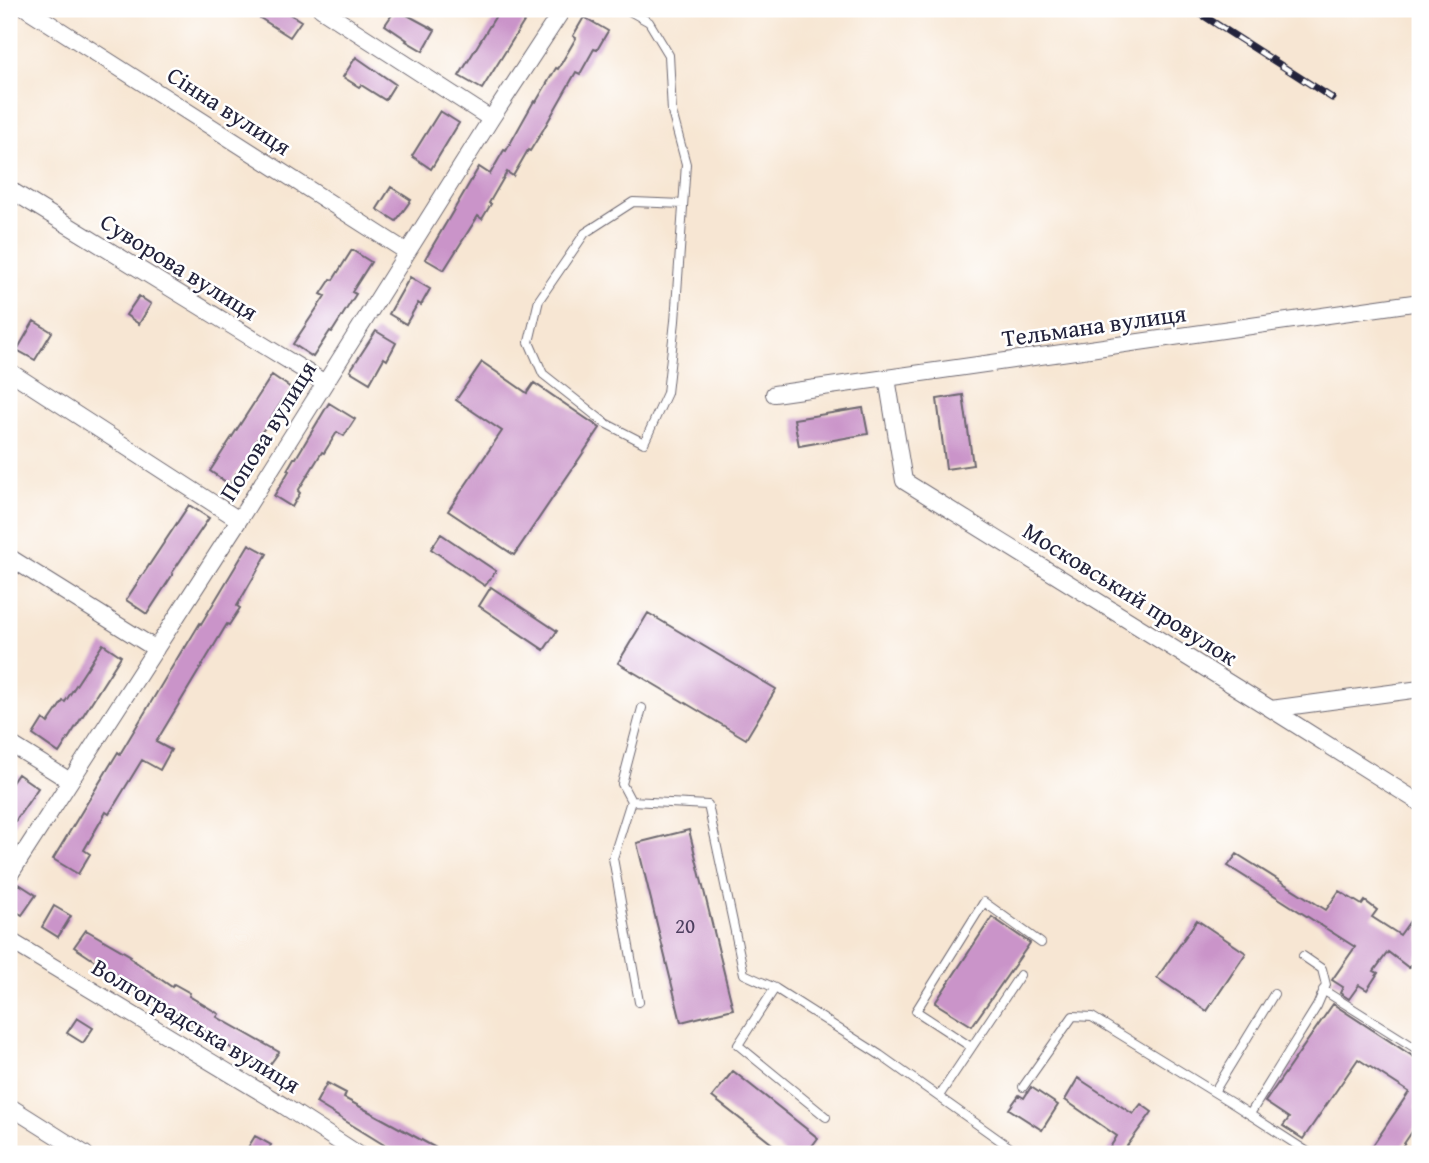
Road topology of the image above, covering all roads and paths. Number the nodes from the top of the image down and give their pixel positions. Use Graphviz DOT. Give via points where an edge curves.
graph roads {
  1 [pos="27,9"];
  2 [pos="321,9"];
  3 [pos="563,9"];
  4 [pos="626,9"];
  5 [pos="491,118"];
  6 [pos="9,189"];
  7 [pos="682,204"];
  8 [pos="407,253"];
  9 [pos="1420,302"];
  10 [pos="9,371"];
  11 [pos="887,378"];
  12 [pos="325,383"];
  13 [pos="774,394"];
  14 [pos="239,520"];
  15 [pos="9,557"];
  16 [pos="156,649"];
  17 [pos="1420,689"];
  18 [pos="642,708"];
  19 [pos="1271,709"];
  20 [pos="9,743"];
  21 [pos="70,781"];
  22 [pos="631,801"];
  23 [pos="1420,803"];
  24 [pos="9,876"];
  25 [pos="9,940"];
  26 [pos="1041,943"];
  27 [pos="1303,956"];
  28 [pos="1020,975"];
  29 [pos="775,988"];
  30 [pos="1323,990"];
  31 [pos="1274,994"];
  32 [pos="639,1002"];
  33 [pos="971,1047"];
  34 [pos="1420,1051"];
  35 [pos="1023,1087"];
  36 [pos="1214,1092"];
  37 [pos="939,1096"];
  38 [pos="9,1106"];
  39 [pos="1250,1114"];
  40 [pos="827,1117"];
  41 [pos="85,1154"];
  42 [pos="358,1154"];
  43 [pos="1019,1154"];
  44 [pos="1311,1154"];
  1 -- 8 [label="street, Сінна вулиця"];
  2 -- 5 [label="street"];
  3 -- 5 [label="street, Попова вулиця"];
  4 -- 7 [label="lane" via="649,22 669,55 671,112 686,164"];
  5 -- 8 [label="street, Попова вулиця"];
  6 -- 12 [label="street, Суворова вулиця"];
  7 -- 7 [label="lane" via="667,393 644,443 605,423 543,374 529,342 540,300 585,233 633,202"];
  8 -- 12 [label="street, Попова вулиця"];
  9 -- 11 [label="street, Тельмана вулиця"];
  10 -- 14 [label="street"];
  11 -- 13 [label="street, Тельмана вулиця"];
  11 -- 19 [label="street, Московський провулок" via="904,481"];
  12 -- 14 [label="street, Попова вулиця"];
  14 -- 16 [label="street, Попова вулиця"];
  15 -- 16 [label="street"];
  16 -- 21 [label="street, Попова вулиця"];
  17 -- 19 [label="street"];
  18 -- 22 [label="lane" via="622,784"];
  19 -- 23 [label="street, Московський провулок"];
  20 -- 21 [label="street"];
  21 -- 24 [label="street, Попова вулиця"];
  22 -- 29 [label="lane" via="708,805 744,974"];
  22 -- 32 [label="lane" via="613,858"];
  25 -- 42 [label="street, Волгоградська вулиця"];
  26 -- 33 [label="lane" via="984,902 916,1011"];
  27 -- 30 [label="lane" via="1322,969"];
  28 -- 33 [label="lane"];
  29 -- 37 [label="lane"];
  29 -- 40 [label="lane" via="738,1045"];
  30 -- 34 [label="lane"];
  30 -- 39 [label="lane"];
  31 -- 36 [label="lane"];
  33 -- 37 [label="lane"];
  35 -- 36 [label="lane" via="1073,1016 1091,1017"];
  36 -- 39 [label="lane"];
  37 -- 43 [label="lane"];
  38 -- 41 [label="street"];
  39 -- 44 [label="lane"];
}
